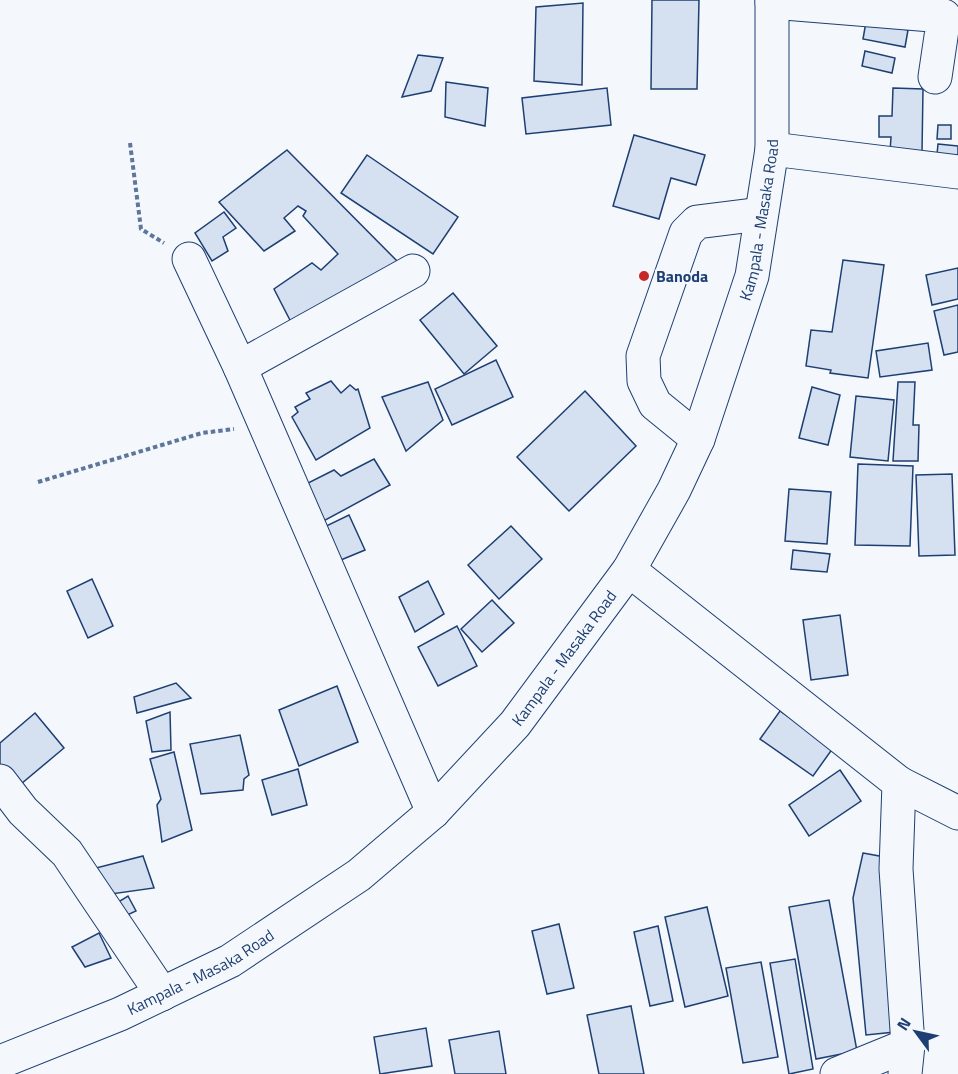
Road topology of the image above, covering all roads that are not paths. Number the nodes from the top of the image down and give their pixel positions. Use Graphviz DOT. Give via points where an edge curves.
graph roads {
  1 [pos="772,1"];
  2 [pos="935,77"];
  3 [pos="772,149"];
  4 [pos="958,172"];
  5 [pos="761,214"];
  6 [pos="189,259"];
  7 [pos="413,271"];
  8 [pos="240,367"];
  9 [pos="698,439"];
  10 [pos="629,570"];
  11 [pos="0,781"];
  12 [pos="899,783"];
  13 [pos="434,812"];
  14 [pos="958,813"];
  15 [pos="162,994"];
  16 [pos="906,1060"];
  17 [pos="0,1062"];
  18 [pos="837,1074"];
  1 -- 2 [label="street" via="944,16"];
  1 -- 3 [label="street, Kampala - Masaka Road"];
  3 -- 4 [label="street"];
  3 -- 5 [label="street, Kampala - Masaka Road"];
  5 -- 9 [label="street, Kampala - Masaka Road" via="752,276"];
  5 -- 9 [label="street" via="698,222 686,233 643,357 644,381 655,404"];
  6 -- 8 [label="street"];
  7 -- 8 [label="street"];
  8 -- 13 [label="street"];
  9 -- 10 [label="street, Kampala - Masaka Road"];
  10 -- 12 [label="street"];
  10 -- 13 [label="street, Kampala - Masaka Road" via="515,724"];
  11 -- 15 [label="street" via="23,811 67,853"];
  12 -- 14 [label="street"];
  12 -- 16 [label="street" via="896,869"];
  13 -- 15 [label="street, Kampala - Masaka Road" via="359,876 230,961"];
  15 -- 17 [label="street, Kampala - Masaka Road"];
  16 -- 18 [label="street"];
}
